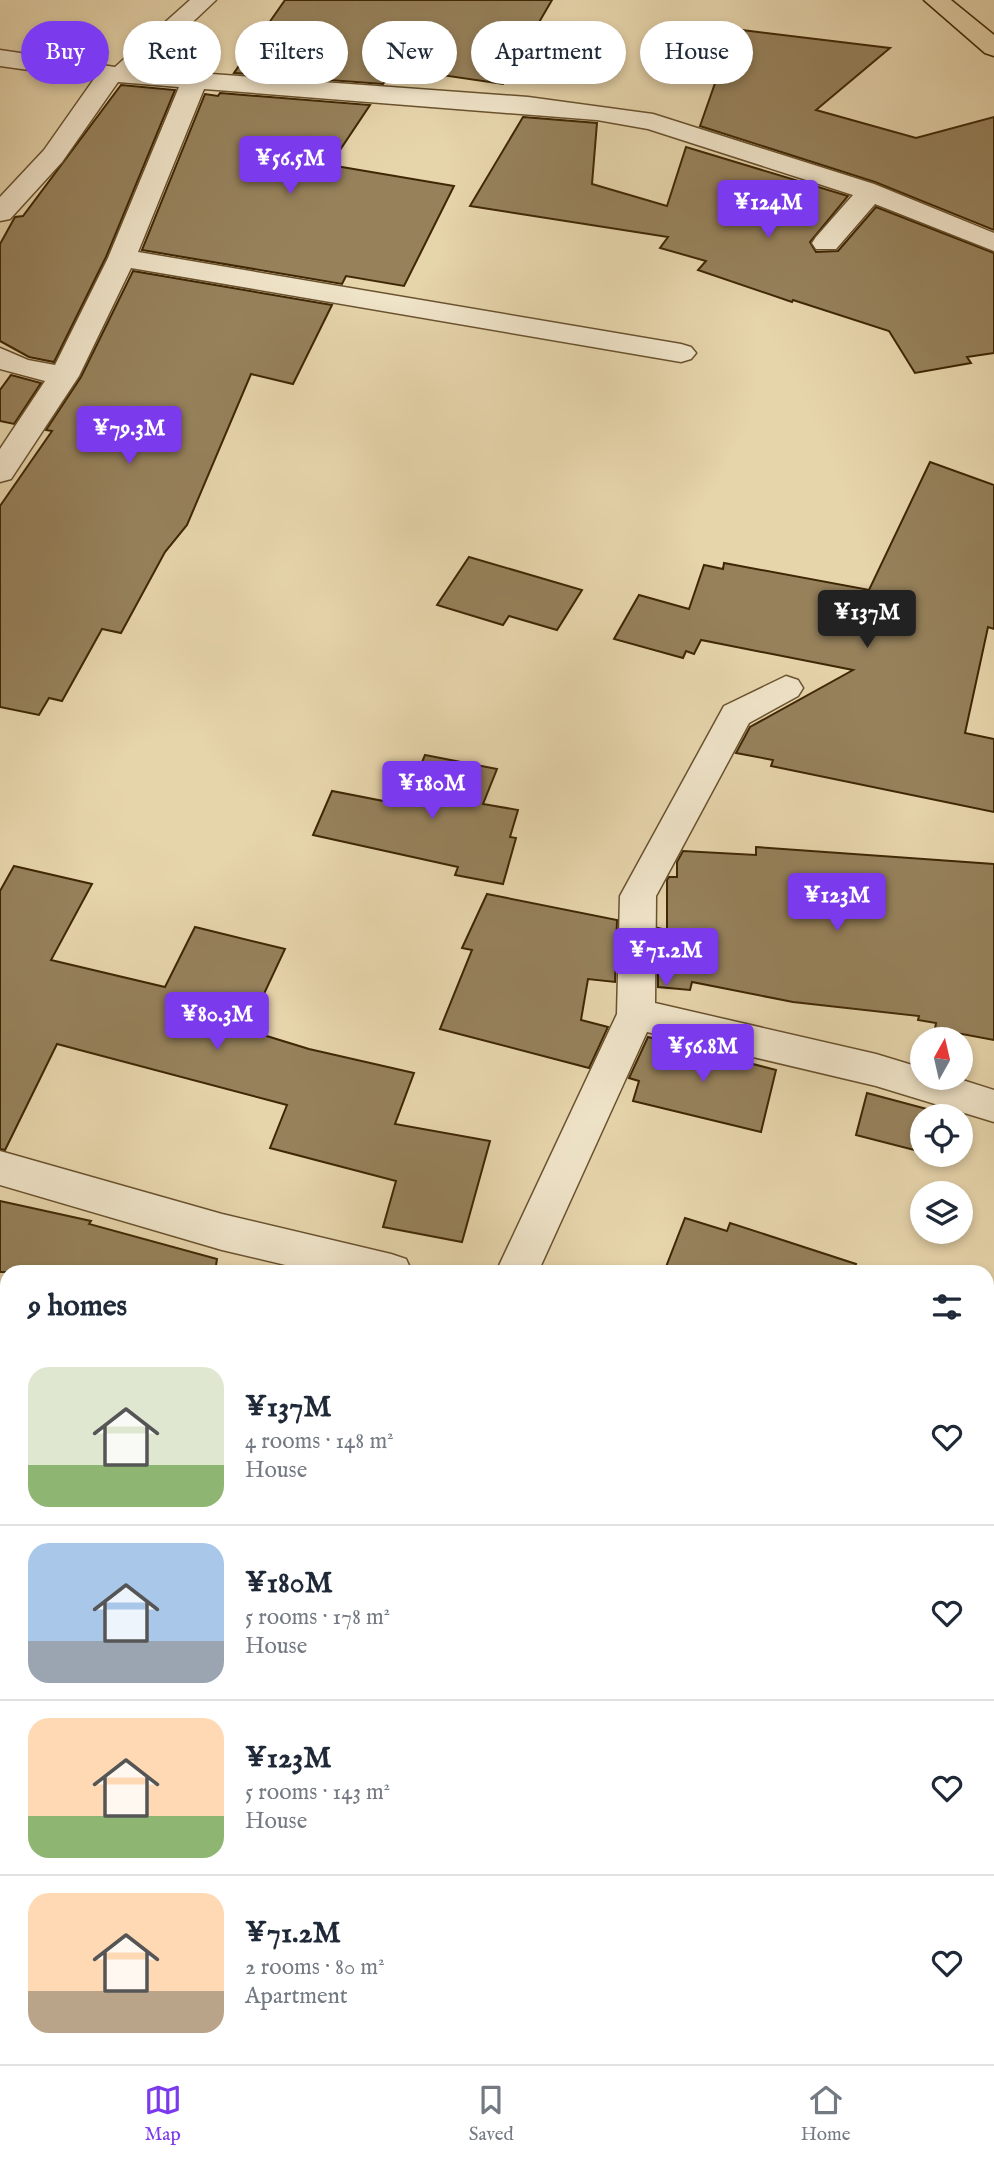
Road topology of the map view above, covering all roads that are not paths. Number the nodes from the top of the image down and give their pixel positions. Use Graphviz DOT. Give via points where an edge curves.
graph roads {
  1 [pos="204,0"];
  2 [pos="936,0"];
  3 [pos="994,48"];
  4 [pos="0,58"];
  5 [pos="116,75"];
  6 [pos="123,75"];
  7 [pos="221,81"];
  8 [pos="193,84"];
  9 [pos="870,192"];
  10 [pos="0,213"];
  11 [pos="826,243"];
  12 [pos="994,243"];
  13 [pos="122,258"];
  14 [pos="681,353"];
  15 [pos="0,357"];
  16 [pos="64,376"];
  17 [pos="0,472"];
  18 [pos="786,688"];
  19 [pos="636,1014"];
  20 [pos="994,1106"];
  21 [pos="0,1168"];
  22 [pos="361,1265"];
  23 [pos="520,1265"];
  1 -- 5 [label="street"];
  2 -- 3 [label="main road"];
  4 -- 5 [label="street"];
  5 -- 6 [label="street"];
  5 -- 10 [label="street" via="53,156"];
  7 -- 9 [label="street" via="597,112 653,122"];
  8 -- 13 [label="street"];
  9 -- 11 [label="street"];
  9 -- 12 [label="street"];
  13 -- 14 [label="street"];
  13 -- 16 [label="street"];
  15 -- 16 [label="street" via="19,368"];
  16 -- 17 [label="street"];
  18 -- 19 [label="street" via="736,715 638,896"];
  19 -- 20 [label="street" via="876,1070"];
  19 -- 23 [label="street"];
  21 -- 22 [label="street" via="222,1232"];
}
